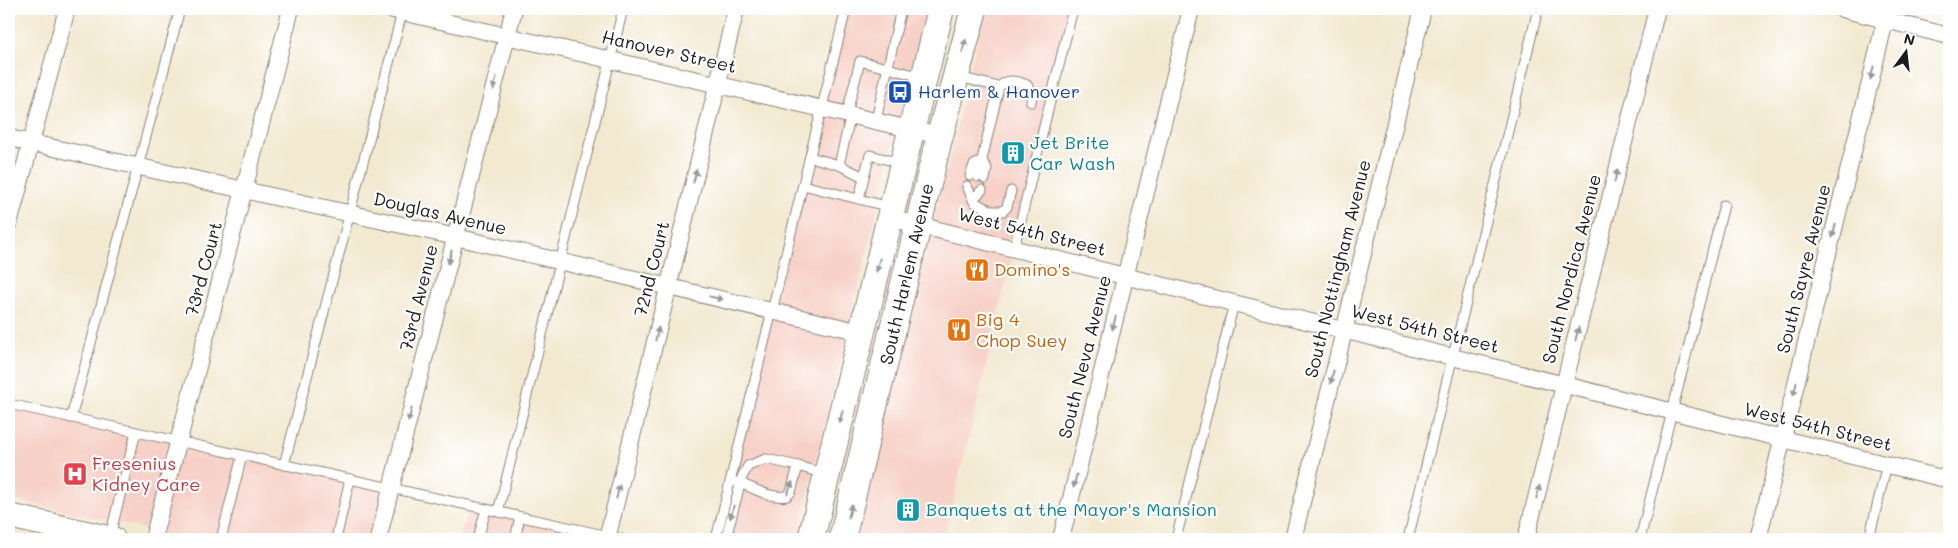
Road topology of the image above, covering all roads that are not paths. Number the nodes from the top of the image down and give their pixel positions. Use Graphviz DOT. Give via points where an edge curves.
graph roads {
  1 [pos="67,9"];
  2 [pos="180,9"];
  3 [pos="291,9"];
  4 [pos="514,9"];
  5 [pos="623,9"];
  6 [pos="736,9"];
  7 [pos="846,9"];
  8 [pos="901,9"];
  9 [pos="941,9"];
  10 [pos="974,9"];
  11 [pos="1073,9"];
  12 [pos="1191,9"];
  13 [pos="1422,9"];
  14 [pos="1538,9"];
  15 [pos="1657,9"];
  16 [pos="1842,9"];
  17 [pos="398,10"];
  18 [pos="1886,14"];
  19 [pos="507,36"];
  20 [pos="1949,36"];
  21 [pos="611,59"];
  22 [pos="888,68"];
  23 [pos="925,77"];
  24 [pos="956,77"];
  25 [pos="718,84"];
  26 [pos="999,87"];
  27 [pos="1031,102"];
  28 [pos="822,108"];
  29 [pos="849,114"];
  30 [pos="876,120"];
  31 [pos="913,128"];
  32 [pos="940,136"];
  33 [pos="9,138"];
  34 [pos="31,143"];
  35 [pos="810,157"];
  36 [pos="982,162"];
  37 [pos="904,164"];
  38 [pos="839,165"];
  39 [pos="138,166"];
  40 [pos="864,177"];
  41 [pos="803,185"];
  42 [pos="975,188"];
  43 [pos="245,190"];
  44 [pos="1011,191"];
  45 [pos="858,199"];
  46 [pos="1724,205"];
  47 [pos="892,213"];
  48 [pos="349,214"];
  49 [pos="9,224"];
  50 [pos="918,224"];
  51 [pos="456,237"];
  52 [pos="1014,248"];
  53 [pos="560,261"];
  54 [pos="1125,276"];
  55 [pos="668,286"];
  56 [pos="1234,303"];
  57 [pos="772,310"];
  58 [pos="1344,330"];
  59 [pos="861,332"];
  60 [pos="1453,357"];
  61 [pos="1564,384"];
  62 [pos="9,404"];
  63 [pos="1672,411"];
  64 [pos="71,418"];
  65 [pos="136,432"];
  66 [pos="1783,439"];
  67 [pos="179,442"];
  68 [pos="242,456"];
  69 [pos="1887,464"];
  70 [pos="284,465"];
  71 [pos="798,466"];
  72 [pos="827,476"];
  73 [pos="350,479"];
  74 [pos="1949,480"];
  75 [pos="735,482"];
  76 [pos="391,489"];
  77 [pos="486,509"];
  78 [pos="498,512"];
  79 [pos="9,516"];
  80 [pos="520,517"];
  81 [pos="60,534"];
  82 [pos="577,535"];
  83 [pos="612,538"];
  84 [pos="111,539"];
  85 [pos="154,539"];
  86 [pos="221,539"];
  87 [pos="336,539"];
  88 [pos="378,539"];
  89 [pos="478,539"];
  90 [pos="515,539"];
  91 [pos="716,539"];
  92 [pos="732,539"];
  93 [pos="811,539"];
  94 [pos="842,539"];
  95 [pos="1061,539"];
  96 [pos="1176,539"];
  97 [pos="1292,539"];
  98 [pos="1408,539"];
  99 [pos="1526,539"];
  100 [pos="1640,539"];
  101 [pos="1758,539"];
  102 [pos="1869,539"];
  1 -- 34 [label="street"];
  2 -- 39 [label="lane"];
  3 -- 43 [label="street, 73rd Court"];
  4 -- 19 [label="street, 73rd Avenue"];
  5 -- 21 [label="lane"];
  6 -- 25 [label="street, 72nd Court"];
  7 -- 28 [label="lane"];
  8 -- 22 [label="lane"];
  9 -- 23 [label="main road, South Harlem Avenue"];
  24 -- 10 [label="main road, South Harlem Avenue, one-way"];
  11 -- 52 [label="lane"];
  12 -- 54 [label="street, South Neva Avenue"];
  13 -- 58 [label="street, South Nottingham Avenue"];
  14 -- 60 [label="lane"];
  61 -- 15 [label="street, South Nordica Avenue, one-way"];
  16 -- 18 [label="street"];
  17 -- 19 [label="street, Hanover Street"];
  17 -- 48 [label="lane"];
  18 -- 20 [label="street"];
  18 -- 66 [label="street, South Sayre Avenue, one-way"];
  19 -- 21 [label="street, Hanover Street"];
  19 -- 51 [label="street, 73rd Avenue, one-way"];
  21 -- 25 [label="street, Hanover Street"];
  21 -- 53 [label="lane"];
  22 -- 23 [label="lane"];
  22 -- 29 [label="lane" via="860,61"];
  22 -- 30 [label="lane"];
  23 -- 31 [label="main road, South Harlem Avenue"];
  24 -- 26 [label="lane"];
  24 -- 32 [label="main road, South Harlem Avenue"];
  25 -- 28 [label="street, Hanover Street"];
  55 -- 25 [label="street, 72nd Court, one-way"];
  26 -- 27 [label="lane" via="1012,81 1027,85 1031,90"];
  26 -- 36 [label="lane"];
  28 -- 29 [label="street, Hanover Street"];
  28 -- 35 [label="lane"];
  29 -- 30 [label="street, Hanover Street"];
  29 -- 38 [label="lane"];
  30 -- 31 [label="street, Hanover Street"];
  31 -- 32 [label="street, Hanover Street"];
  31 -- 37 [label="main road, South Harlem Avenue"];
  32 -- 50 [label="main road, South Harlem Avenue"];
  33 -- 34 [label="street, Douglas Avenue"];
  34 -- 39 [label="street, Douglas Avenue"];
  34 -- 49 [label="street"];
  35 -- 38 [label="lane"];
  35 -- 41 [label="lane"];
  36 -- 36 [label="lane" via="974,165 978,177 987,168"];
  37 -- 40 [label="lane" via="870,155"];
  37 -- 47 [label="main road, South Harlem Avenue"];
  38 -- 40 [label="lane"];
  39 -- 43 [label="street, Douglas Avenue"];
  39 -- 64 [label="lane"];
  40 -- 45 [label="lane"];
  41 -- 45 [label="lane"];
  41 -- 57 [label="lane"];
  42 -- 44 [label="lane" via="974,202 1003,211"];
  43 -- 48 [label="street, Douglas Avenue"];
  43 -- 67 [label="street, 73rd Court"];
  45 -- 47 [label="lane"];
  46 -- 63 [label="lane"];
  47 -- 50 [label="street, West 54th Street"];
  47 -- 59 [label="main road, South Harlem Avenue, one-way"];
  48 -- 51 [label="street, Douglas Avenue"];
  48 -- 70 [label="lane"];
  50 -- 52 [label="street, West 54th Street"];
  94 -- 50 [label="main road, South Harlem Avenue, one-way"];
  51 -- 53 [label="street, Douglas Avenue"];
  51 -- 76 [label="street, 73rd Avenue, one-way"];
  52 -- 54 [label="street, West 54th Street"];
  53 -- 55 [label="street, Douglas Avenue"];
  53 -- 78 [label="lane"];
  54 -- 56 [label="street, West 54th Street"];
  54 -- 95 [label="street, South Neva Avenue, one-way"];
  55 -- 57 [label="street, Douglas Avenue, one-way"];
  83 -- 55 [label="street, 72nd Court, one-way"];
  56 -- 58 [label="street, West 54th Street"];
  56 -- 96 [label="lane"];
  57 -- 59 [label="street, Douglas Avenue"];
  57 -- 75 [label="lane"];
  58 -- 60 [label="street, West 54th Street"];
  58 -- 97 [label="street, South Nottingham Avenue, one-way"];
  59 -- 72 [label="main road, South Harlem Avenue, one-way"];
  60 -- 61 [label="street, West 54th Street"];
  60 -- 98 [label="lane"];
  61 -- 63 [label="street, West 54th Street"];
  99 -- 61 [label="street, South Nordica Avenue, one-way"];
  62 -- 64 [label="lane"];
  63 -- 66 [label="street, West 54th Street"];
  63 -- 100 [label="lane"];
  64 -- 65 [label="lane"];
  65 -- 67 [label="lane"];
  65 -- 84 [label="lane"];
  66 -- 69 [label="street, West 54th Street"];
  66 -- 101 [label="street, South Sayre Avenue"];
  67 -- 68 [label="lane"];
  67 -- 85 [label="street, 73rd Court"];
  68 -- 70 [label="lane"];
  68 -- 86 [label="lane"];
  69 -- 74 [label="street, West 54th Street"];
  69 -- 102 [label="lane"];
  70 -- 73 [label="lane"];
  71 -- 72 [label="lane"];
  71 -- 75 [label="lane" via="766,459 754,462"];
  75 -- 71 [label="lane, one-way" via="770,496 787,496"];
  72 -- 93 [label="main road, South Harlem Avenue"];
  73 -- 76 [label="lane"];
  73 -- 87 [label="lane"];
  75 -- 91 [label="lane"];
  75 -- 92 [label="lane, one-way" via="728,530"];
  76 -- 77 [label="lane"];
  76 -- 88 [label="street, 73rd Avenue"];
  77 -- 78 [label="lane"];
  77 -- 89 [label="lane"];
  78 -- 80 [label="lane"];
  79 -- 81 [label="main road"];
  80 -- 82 [label="lane"];
  80 -- 90 [label="lane"];
  81 -- 84 [label="main road"];
  82 -- 83 [label="lane"];
}
